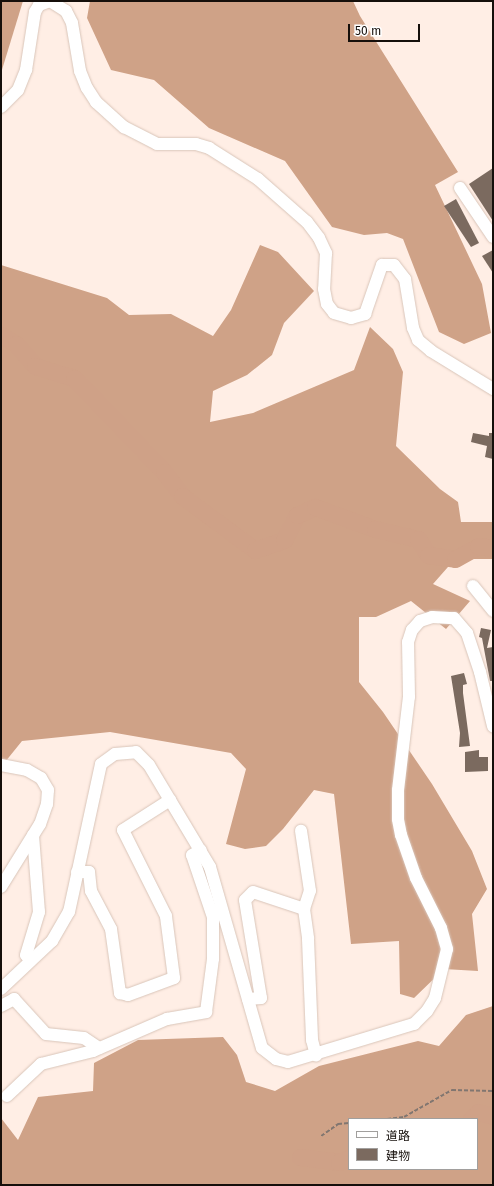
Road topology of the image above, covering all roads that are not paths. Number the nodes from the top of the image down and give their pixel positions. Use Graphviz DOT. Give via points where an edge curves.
graph roads {
  1 [pos="50,1"];
  2 [pos="1,107"];
  3 [pos="460,188"];
  4 [pos="493,237"];
  5 [pos="493,389"];
  6 [pos="473,586"];
  7 [pos="493,610"];
  8 [pos="493,719"];
  9 [pos="493,726"];
  10 [pos="1,765"];
  11 [pos="170,800"];
  12 [pos="301,831"];
  13 [pos="33,835"];
  14 [pos="201,850"];
  15 [pos="77,872"];
  16 [pos="1,887"];
  17 [pos="304,908"];
  18 [pos="30,960"];
  19 [pos="1,989"];
  20 [pos="248,999"];
  21 [pos="1,1006"];
  22 [pos="99,1048"];
  23 [pos="316,1055"];
  24 [pos="7,1096"];
  1 -- 2 [label="street" via="39,5 35,12 26,70 18,90"];
  1 -- 5 [label="street" via="66,12 72,23 76,55 87,88 96,102 124,127 156,144 196,144 209,148 258,179 307,222 326,253 324,289 327,304 334,313 351,318 365,314 382,265 394,265 405,279 413,328 418,340 431,351"];
  3 -- 4 [label="street"];
  6 -- 7 [label="street"];
  8 -- 9 [label="street"];
  8 -- 23 [label="street" via="467,633 454,618 432,617 420,622 412,630 408,642 409,697 398,790 398,820 416,878 447,949 444,969 427,1011 414,1024"];
  10 -- 13 [label="street" via="27,770 41,778 48,790 47,804"];
  11 -- 14 [label="street"];
  11 -- 15 [label="street" via="149,765 136,752 115,754 108,758 101,764"];
  11 -- 15 [label="street" via="122,830 166,916 174,978 128,995 120,994 111,929 91,891 89,872"];
  12 -- 17 [label="street" via="310,891"];
  13 -- 16 [label="street"];
  13 -- 18 [label="street" via="39,912 26,955"];
  14 -- 20 [label="street" via="210,867"];
  14 -- 22 [label="street" via="192,855 213,917 212,965 206,1012 167,1019"];
  15 -- 18 [label="street" via="69,912 52,940"];
  17 -- 20 [label="street" via="253,892 245,900 261,998"];
  17 -- 23 [label="street" via="308,939 312,1040"];
  18 -- 19 [label="street"];
  20 -- 23 [label="street" via="262,1048 276,1059 288,1062"];
  21 -- 22 [label="street" via="14,999 46,1034 84,1038"];
  22 -- 24 [label="street" via="41,1064"];
}
